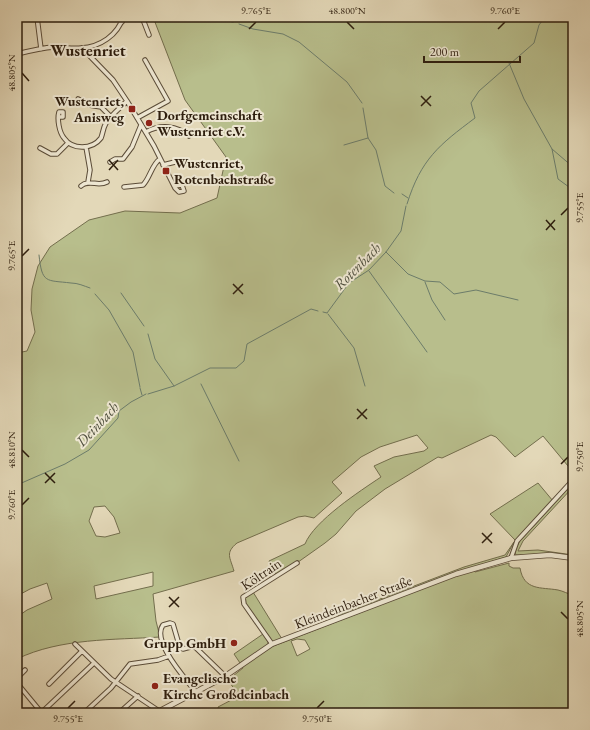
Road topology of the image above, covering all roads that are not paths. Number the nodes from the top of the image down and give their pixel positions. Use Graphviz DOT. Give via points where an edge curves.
graph roads {
  1 [pos="37,17"];
  2 [pos="117,17"];
  3 [pos="123,17"];
  4 [pos="142,17"];
  5 [pos="122,22"];
  6 [pos="148,35"];
  7 [pos="82,48"];
  8 [pos="41,49"];
  9 [pos="17,54"];
  10 [pos="146,60"];
  11 [pos="78,99"];
  12 [pos="127,101"];
  13 [pos="59,117"];
  14 [pos="111,117"];
  15 [pos="137,118"];
  16 [pos="141,125"];
  17 [pos="146,132"];
  18 [pos="189,136"];
  19 [pos="68,143"];
  20 [pos="86,147"];
  21 [pos="40,148"];
  22 [pos="160,159"];
  23 [pos="110,162"];
  24 [pos="163,165"];
  25 [pos="212,167"];
  26 [pos="88,182"];
  27 [pos="108,182"];
  28 [pos="81,186"];
  29 [pos="174,186"];
  30 [pos="124,187"];
  31 [pos="573,480"];
  32 [pos="511,558"];
  33 [pos="573,558"];
  34 [pos="296,563"];
  35 [pos="75,644"];
  36 [pos="272,644"];
  37 [pos="82,651"];
  38 [pos="169,656"];
  39 [pos="94,663"];
  40 [pos="25,670"];
  41 [pos="225,676"];
  42 [pos="17,678"];
  43 [pos="116,682"];
  44 [pos="17,683"];
  45 [pos="49,684"];
  46 [pos="196,691"];
  47 [pos="138,696"];
  48 [pos="120,712"];
  49 [pos="158,712"];
  50 [pos="41,713"];
  51 [pos="84,713"];
  1 -- 8 [label="street"];
  2 -- 5 [label="street"];
  3 -- 5 [label="street"];
  4 -- 6 [label="street"];
  5 -- 7 [label="street" via="111,36"];
  7 -- 8 [label="street"];
  7 -- 12 [label="street" via="113,80"];
  8 -- 9 [label="street"];
  10 -- 15 [label="street" via="168,101"];
  11 -- 14 [label="street" via="101,107"];
  12 -- 14 [label="street"];
  12 -- 15 [label="street"];
  13 -- 19 [label="street" via="61,133"];
  14 -- 20 [label="street" via="101,137"];
  15 -- 16 [label="street"];
  16 -- 17 [label="street"];
  16 -- 23 [label="street" via="129,153 123,159"];
  17 -- 18 [label="street" via="156,127 166,127 180,129"];
  17 -- 22 [label="street"];
  19 -- 20 [label="street"];
  19 -- 21 [label="street" via="57,154"];
  20 -- 26 [label="street" via="90,170"];
  22 -- 24 [label="street"];
  22 -- 30 [label="street" via="143,185"];
  24 -- 25 [label="street" via="175,162"];
  24 -- 29 [label="street"];
  26 -- 27 [label="street" via="102,185"];
  26 -- 28 [label="street"];
  31 -- 32 [label="street" via="517,541"];
  32 -- 33 [label="street, Kleindeinbacher Straße"];
  32 -- 36 [label="street, Kleindeinbacher Straße" via="477,567"];
  34 -- 36 [label="street, Költrain" via="243,597 244,604"];
  35 -- 37 [label="street"];
  36 -- 41 [label="street, Kleindeinbacher Straße"];
  37 -- 39 [label="street"];
  37 -- 45 [label="street"];
  38 -- 41 [label="street" via="160,633 163,625 170,623 173,624 180,648 194,646"];
  38 -- 43 [label="street" via="130,664"];
  38 -- 46 [label="street"];
  39 -- 43 [label="street"];
  39 -- 50 [label="street"];
  40 -- 42 [label="street"];
  41 -- 46 [label="street, Kleindeinbacher Straße"];
  43 -- 47 [label="street"];
  43 -- 51 [label="street"];
  44 -- 50 [label="street"];
  46 -- 49 [label="street, Kleindeinbacher Straße"];
  47 -- 48 [label="street"];
  47 -- 49 [label="street"];
}
